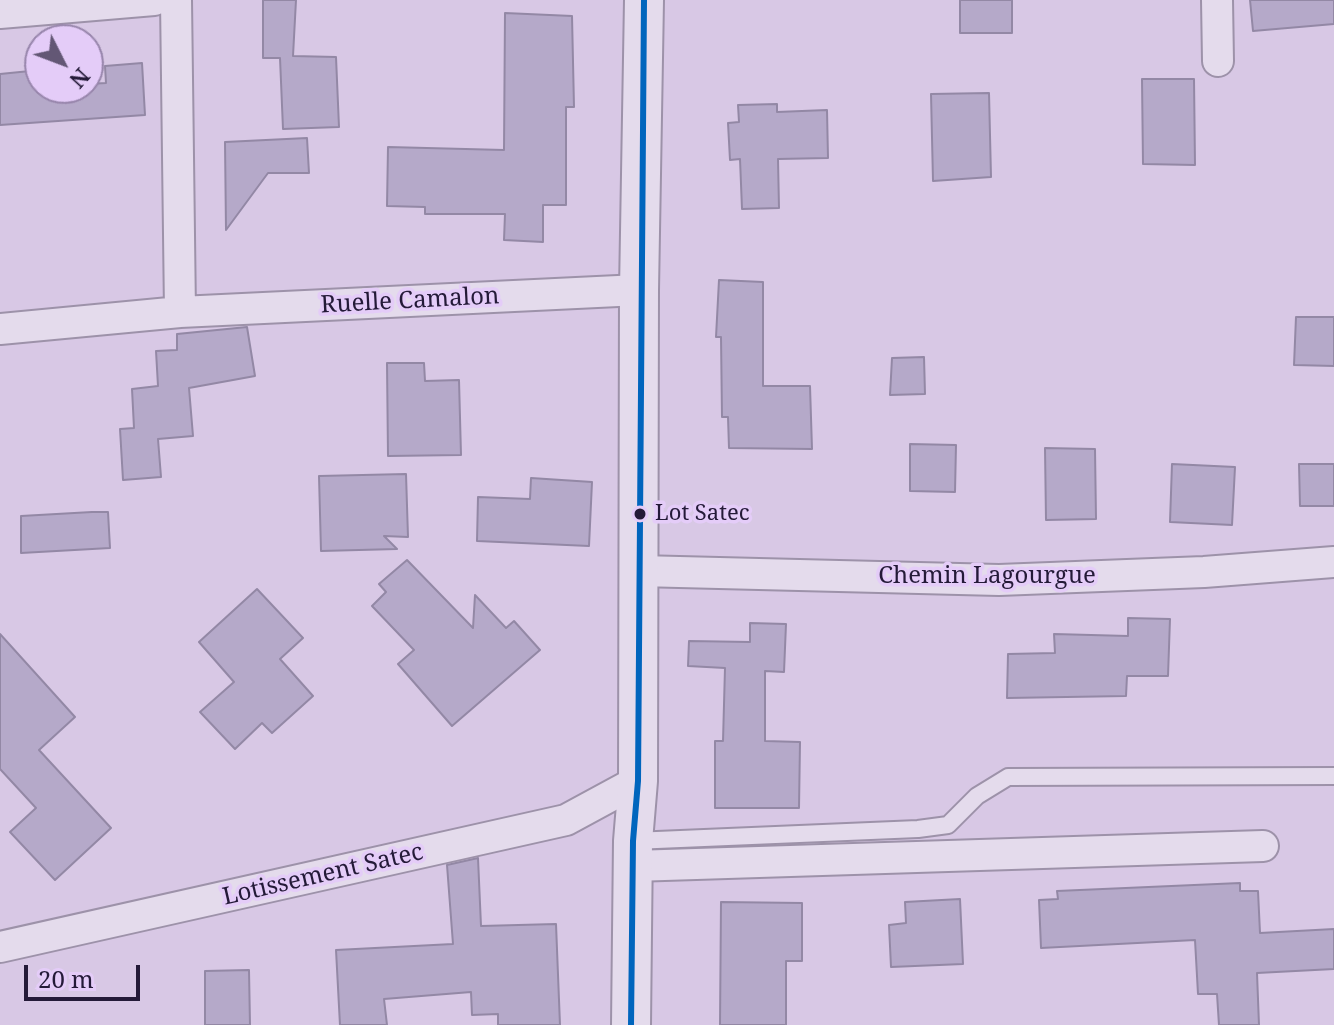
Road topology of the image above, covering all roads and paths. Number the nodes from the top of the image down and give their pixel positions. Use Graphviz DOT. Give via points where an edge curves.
graph roads {
  1 [pos="154,0"];
  2 [pos="176,0"];
  3 [pos="644,0"];
  4 [pos="1217,0"];
  5 [pos="0,13"];
  6 [pos="1218,61"];
  7 [pos="639,290"];
  8 [pos="180,312"];
  9 [pos="0,329"];
  10 [pos="1334,562"];
  11 [pos="639,571"];
  12 [pos="1334,776"];
  13 [pos="638,781"];
  14 [pos="1263,846"];
  15 [pos="633,854"];
  16 [pos="0,947"];
  17 [pos="631,1025"];
  1 -- 5 [label="street"];
  2 -- 8 [label="street"];
  3 -- 7 [label="street"];
  4 -- 6 [label="street"];
  7 -- 8 [label="street, Ruelle Camalon"];
  7 -- 11 [label="street"];
  8 -- 9 [label="street, Ruelle Camalon"];
  10 -- 11 [label="street, Chemin Lagourgue" via="999,580"];
  11 -- 13 [label="street"];
  12 -- 15 [label="lane" via="1008,777 977,796 948,825"];
  13 -- 15 [label="street"];
  13 -- 16 [label="street, Lotissement Satec" via="566,820"];
  14 -- 15 [label="street"];
  15 -- 17 [label="street"];
}
